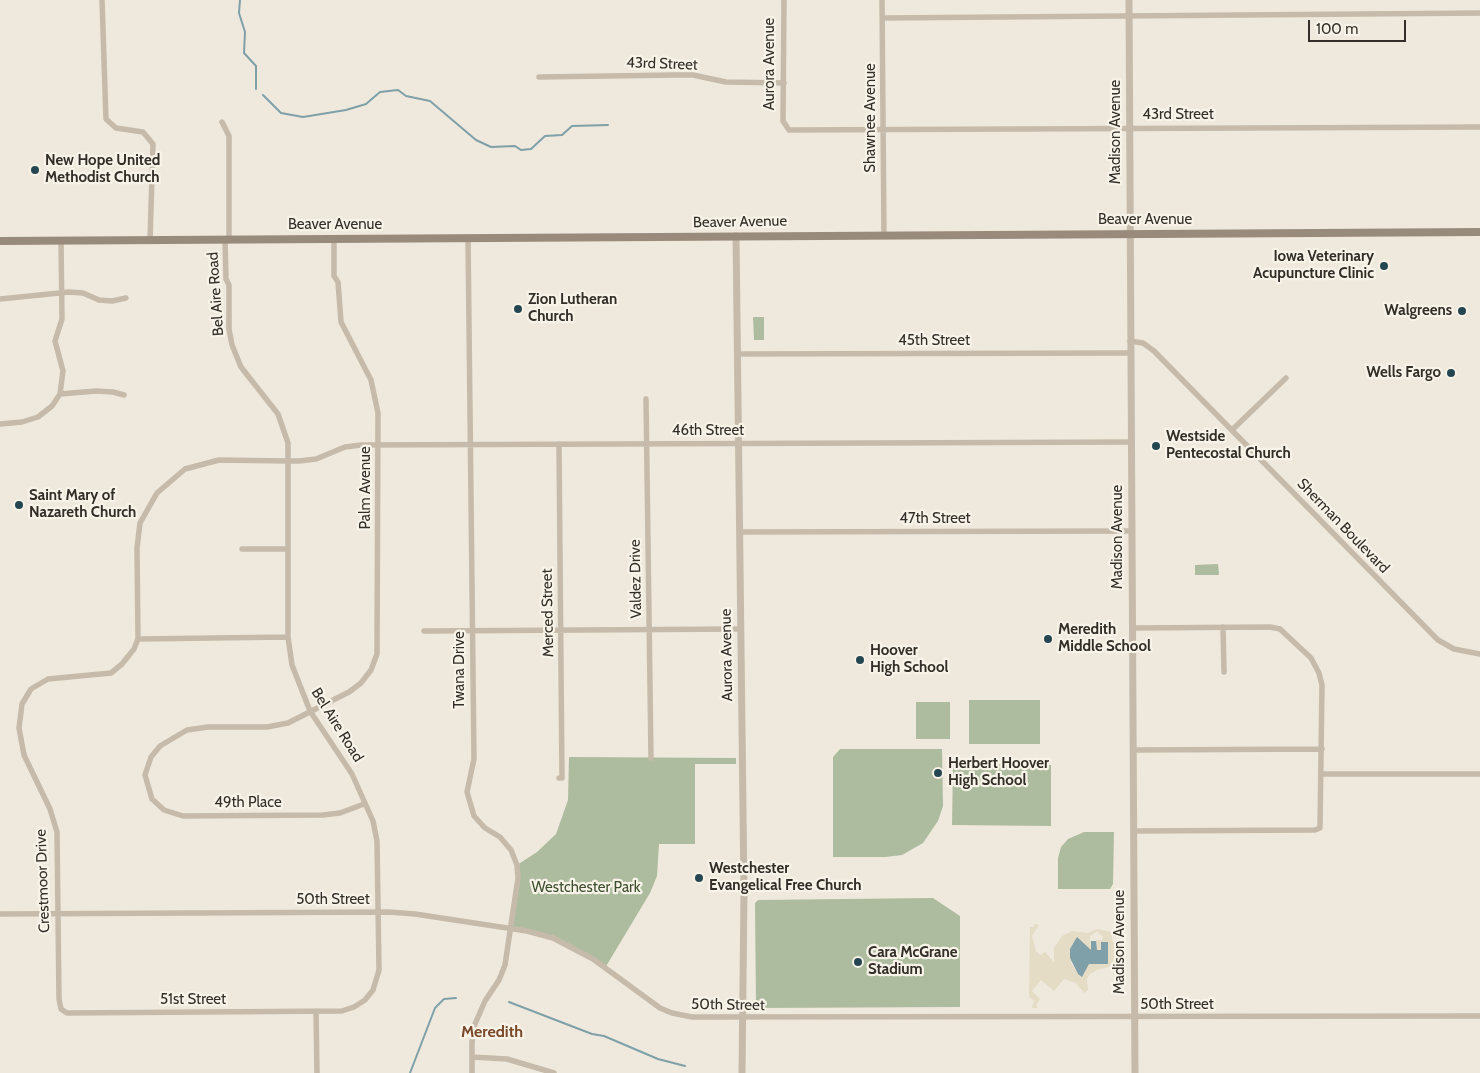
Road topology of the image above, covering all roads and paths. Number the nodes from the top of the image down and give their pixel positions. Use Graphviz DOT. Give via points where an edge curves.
graph roads {
  1 [pos="102,0"];
  2 [pos="784,0"];
  3 [pos="882,0"];
  4 [pos="1129,0"];
  5 [pos="1480,13"];
  6 [pos="1129,15"];
  7 [pos="882,18"];
  8 [pos="539,77"];
  9 [pos="784,83"];
  10 [pos="222,122"];
  11 [pos="1480,127"];
  12 [pos="787,128"];
  13 [pos="1129,128"];
  14 [pos="883,130"];
  15 [pos="1480,232"];
  16 [pos="1130,234"];
  17 [pos="884,235"];
  18 [pos="736,236"];
  19 [pos="468,238"];
  20 [pos="334,239"];
  21 [pos="62,240"];
  22 [pos="150,240"];
  23 [pos="227,240"];
  24 [pos="0,241"];
  25 [pos="62,293"];
  26 [pos="126,298"];
  27 [pos="0,299"];
  28 [pos="1130,341"];
  29 [pos="738,354"];
  30 [pos="1130,354"];
  31 [pos="1286,378"];
  32 [pos="60,394"];
  33 [pos="124,396"];
  34 [pos="646,399"];
  35 [pos="0,424"];
  36 [pos="1232,430"];
  37 [pos="1131,442"];
  38 [pos="647,443"];
  39 [pos="739,443"];
  40 [pos="471,444"];
  41 [pos="559,444"];
  42 [pos="378,446"];
  43 [pos="288,460"];
  44 [pos="1131,531"];
  45 [pos="740,532"];
  46 [pos="242,549"];
  47 [pos="288,549"];
  48 [pos="1223,627"];
  49 [pos="1132,628"];
  50 [pos="741,629"];
  51 [pos="472,630"];
  52 [pos="561,630"];
  53 [pos="650,630"];
  54 [pos="424,631"];
  55 [pos="288,637"];
  56 [pos="138,639"];
  57 [pos="1480,654"];
  58 [pos="1224,672"];
  59 [pos="310,711"];
  60 [pos="1322,749"];
  61 [pos="1133,750"];
  62 [pos="651,758"];
  63 [pos="1322,774"];
  64 [pos="1480,774"];
  65 [pos="559,778"];
  66 [pos="146,784"];
  67 [pos="364,804"];
  68 [pos="1133,831"];
  69 [pos="378,912"];
  70 [pos="0,914"];
  71 [pos="58,914"];
  72 [pos="511,929"];
  73 [pos="316,1011"];
  74 [pos="70,1013"];
  75 [pos="1480,1016"];
  76 [pos="1134,1018"];
  77 [pos="742,1019"];
  78 [pos="472,1056"];
  79 [pos="317,1073"];
  80 [pos="472,1073"];
  81 [pos="554,1073"];
  82 [pos="742,1073"];
  83 [pos="1135,1073"];
  1 -- 22 [label="street" via="106,119 116,128 143,132 154,144"];
  2 -- 9 [label="street, Aurora Avenue"];
  3 -- 7 [label="street, Shawnee Avenue"];
  4 -- 6 [label="street, Madison Avenue"];
  5 -- 6 [label="street"];
  6 -- 7 [label="street"];
  6 -- 13 [label="street, Madison Avenue"];
  7 -- 14 [label="street, Shawnee Avenue"];
  8 -- 9 [label="street, 43rd Street" via="684,75 726,82"];
  9 -- 12 [label="street, Aurora Avenue" via="783,121"];
  10 -- 23 [label="street, Bel Aire Road" via="229,136"];
  11 -- 13 [label="street, 43rd Street"];
  12 -- 14 [label="street, 43rd Street"];
  13 -- 14 [label="street, 43rd Street"];
  13 -- 16 [label="street, Madison Avenue"];
  14 -- 17 [label="street, Shawnee Avenue"];
  15 -- 16 [label="main road, Beaver Avenue"];
  16 -- 17 [label="main road, Beaver Avenue"];
  16 -- 28 [label="street, Madison Avenue"];
  17 -- 18 [label="main road, Beaver Avenue"];
  18 -- 19 [label="main road, Beaver Avenue"];
  18 -- 29 [label="street, Aurora Avenue"];
  19 -- 20 [label="main road, Beaver Avenue"];
  19 -- 40 [label="street, Twana Drive"];
  20 -- 23 [label="main road, Beaver Avenue"];
  20 -- 42 [label="street, Palm Avenue" via="334,276 338,282 341,322 363,362 376,396"];
  21 -- 22 [label="main road, Beaver Avenue"];
  21 -- 24 [label="main road, Beaver Avenue"];
  21 -- 25 [label="street"];
  22 -- 23 [label="main road, Beaver Avenue"];
  23 -- 43 [label="street, Bel Aire Road" via="226,279 232,346 241,367 278,414 285,431"];
  25 -- 26 [label="street" via="83,293 99,300"];
  25 -- 27 [label="street"];
  25 -- 32 [label="street" via="62,319 55,341 63,371"];
  28 -- 30 [label="street, Madison Avenue"];
  28 -- 36 [label="street, Sherman Boulevard" via="1148,345"];
  29 -- 30 [label="street, 45th Street"];
  29 -- 39 [label="street, Aurora Avenue"];
  30 -- 37 [label="street, Madison Avenue"];
  31 -- 36 [label="street"];
  32 -- 33 [label="street" via="96,391"];
  32 -- 35 [label="street" via="52,406 38,417"];
  34 -- 38 [label="street, Valdez Drive"];
  36 -- 57 [label="street, Sherman Boulevard" via="1438,640 1445,646"];
  37 -- 39 [label="street, 46th Street"];
  37 -- 44 [label="street, Madison Avenue"];
  38 -- 39 [label="street, 46th Street"];
  38 -- 41 [label="street, 46th Street"];
  38 -- 53 [label="street, Valdez Drive"];
  39 -- 45 [label="street, Aurora Avenue"];
  40 -- 41 [label="street, 46th Street"];
  40 -- 42 [label="street, 46th Street"];
  40 -- 51 [label="street, Twana Drive"];
  41 -- 52 [label="street, Merced Street"];
  42 -- 43 [label="street, 46th Street" via="346,447 316,459"];
  42 -- 59 [label="street, Palm Avenue" via="377,654 361,683"];
  43 -- 47 [label="street, Bel Aire Road"];
  43 -- 56 [label="street" via="219,460 197,464 175,476 157,493 140,523 137,548"];
  44 -- 45 [label="street, 47th Street"];
  44 -- 49 [label="street, Madison Avenue"];
  45 -- 50 [label="street, Aurora Avenue"];
  46 -- 47 [label="street"];
  47 -- 55 [label="street, Bel Aire Road"];
  48 -- 49 [label="street"];
  48 -- 58 [label="street"];
  48 -- 60 [label="street" via="1280,629 1312,658 1322,685"];
  49 -- 61 [label="street, Madison Avenue"];
  50 -- 53 [label="street"];
  50 -- 77 [label="street, Aurora Avenue"];
  51 -- 52 [label="street"];
  51 -- 54 [label="street"];
  51 -- 72 [label="street, Twana Drive" via="474,759 468,800 479,823 506,843 515,858 518,878"];
  52 -- 53 [label="street"];
  52 -- 65 [label="street, Merced Street" via="562,778"];
  53 -- 62 [label="street, Valdez Drive"];
  55 -- 56 [label="street"];
  55 -- 59 [label="street, Bel Aire Road" via="292,666"];
  56 -- 71 [label="street, Crestmoor Drive" via="134,649 111,673 48,679 31,689 22,704 19,728 24,755 50,809 57,832"];
  59 -- 66 [label="street, Palm Avenue" via="277,726 187,730 160,746 151,757 145,775"];
  59 -- 67 [label="street, Bel Aire Road" via="352,774"];
  60 -- 61 [label="street"];
  60 -- 63 [label="street"];
  61 -- 68 [label="street, Madison Avenue"];
  63 -- 64 [label="street"];
  63 -- 68 [label="street" via="1322,822 1315,830"];
  66 -- 67 [label="street, 49th Place" via="152,799 164,810 183,816 323,815"];
  67 -- 69 [label="street, Bel Aire Road" via="374,821 377,841"];
  68 -- 76 [label="street, Madison Avenue"];
  69 -- 71 [label="street, 50th Street"];
  69 -- 72 [label="street, 50th Street" via="415,914"];
  69 -- 73 [label="street, Bel Aire Road" via="379,970 373,990 354,1007 342,1011"];
  70 -- 71 [label="street, 50th Street"];
  71 -- 74 [label="street, Crestmoor Drive" via="60,1004 63,1011"];
  72 -- 77 [label="street, 50th Street" via="540,934 572,947 672,1014"];
  72 -- 78 [label="street, Twana Drive" via="505,965 475,1024"];
  73 -- 74 [label="street, 51st Street"];
  73 -- 79 [label="street"];
  75 -- 76 [label="street, 50th Street"];
  76 -- 77 [label="street, 50th Street"];
  76 -- 83 [label="street, Madison Avenue"];
  77 -- 82 [label="street, Aurora Avenue"];
  78 -- 80 [label="street, Twana Drive"];
  78 -- 81 [label="street" via="508,1059"];
}
